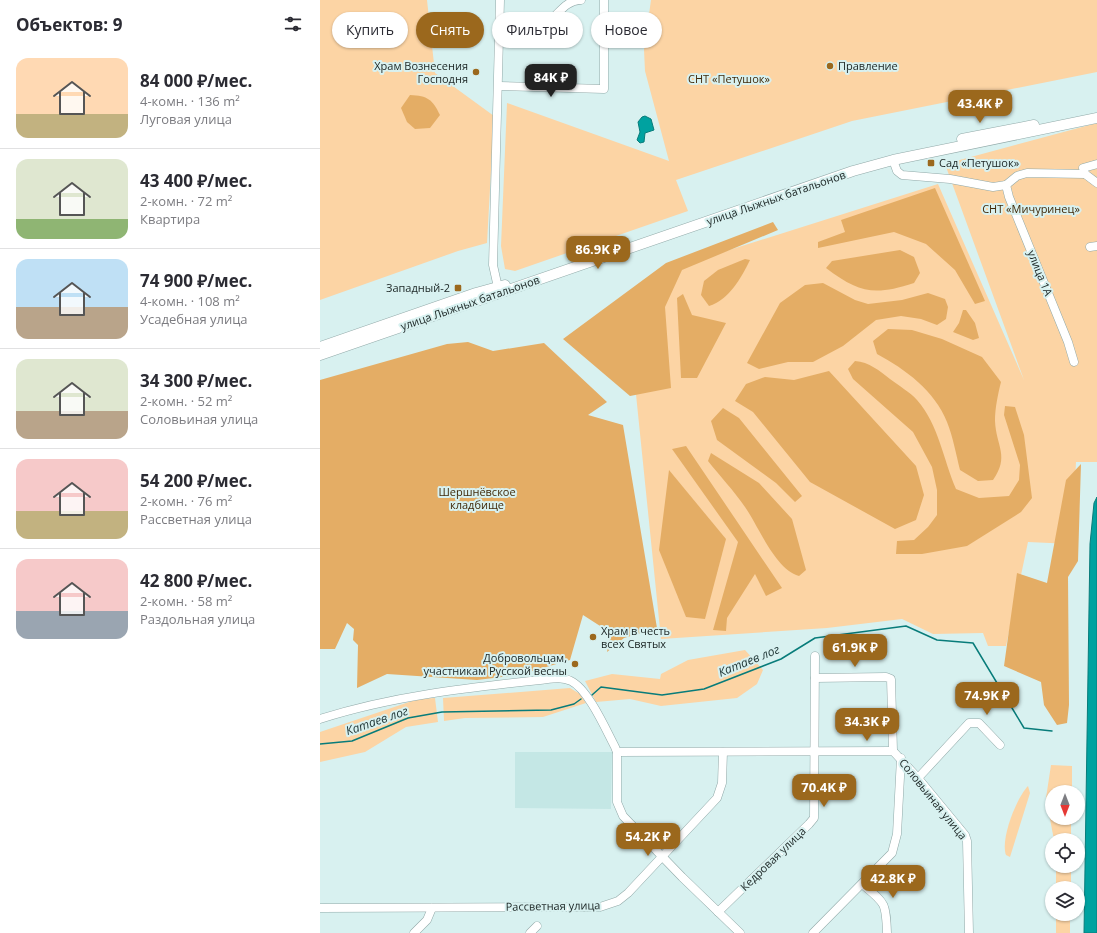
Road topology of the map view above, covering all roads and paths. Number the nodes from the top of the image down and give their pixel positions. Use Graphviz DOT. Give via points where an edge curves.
graph roads {
  1 [pos="500,0"];
  2 [pos="581,0"];
  3 [pos="604,0"];
  4 [pos="500,12"];
  5 [pos="557,12"];
  6 [pos="500,48"];
  7 [pos="499,86"];
  8 [pos="1097,112"];
  9 [pos="1097,118"];
  10 [pos="893,160"];
  11 [pos="870,164"];
  12 [pos="1097,164"];
  13 [pos="1084,171"];
  14 [pos="1097,184"];
  15 [pos="1006,185"];
  16 [pos="498,290"];
  17 [pos="320,347"];
  18 [pos="320,355"];
  19 [pos="1074,362"];
  20 [pos="815,656"];
  21 [pos="815,678"];
  22 [pos="320,719"];
  23 [pos="1000,745"];
  24 [pos="617,752"];
  25 [pos="723,752"];
  26 [pos="815,752"];
  27 [pos="893,752"];
  28 [pos="901,758"];
  29 [pos="918,778"];
  30 [pos="661,856"];
  31 [pos="862,884"];
  32 [pos="320,908"];
  33 [pos="432,908"];
  34 [pos="718,912"];
  35 [pos="537,926"];
  36 [pos="414,933"];
  37 [pos="530,933"];
  38 [pos="740,933"];
  39 [pos="813,933"];
  40 [pos="887,933"];
  41 [pos="969,933"];
  1 -- 4 [label="street"];
  2 -- 5 [label="street" via="573,0"];
  3 -- 7 [label="street" via="604,89"];
  6 -- 7 [label="street"];
  7 -- 16 [label="street" via="493,265"];
  8 -- 11 [label="main road" via="946,143"];
  9 -- 10 [label="main road"];
  10 -- 11 [label="main road"];
  10 -- 15 [label="street" via="902,176 950,179 988,187"];
  11 -- 16 [label="main road, улица Лыжных батальонов" via="824,175"];
  12 -- 13 [label="street"];
  13 -- 14 [label="street"];
  13 -- 15 [label="street" via="1027,173 1017,176"];
  15 -- 19 [label="street, улица 1А"];
  16 -- 17 [label="main road, улица Лыжных батальонов"];
  16 -- 18 [label="main road, улица Лыжных батальонов"];
  20 -- 21 [label="street, Кедровая улица"];
  21 -- 26 [label="street, Кедровая улица"];
  21 -- 27 [label="street" via="891,679"];
  22 -- 24 [label="street" via="399,698 558,678 572,681 580,688"];
  23 -- 29 [label="street" via="979,723 972,722"];
  24 -- 25 [label="street, Соловьиная улица"];
  24 -- 30 [label="street" via="619,809"];
  25 -- 26 [label="street, Соловьиная улица"];
  25 -- 30 [label="street, Рассветная улица" via="724,770 719,794"];
  26 -- 27 [label="street, Соловьиная улица"];
  26 -- 34 [label="street, Кедровая улица" via="814,813 811,822"];
  27 -- 28 [label="street, Соловьиная улица"];
  28 -- 29 [label="street, Соловьиная улица"];
  28 -- 31 [label="street" via="894,847"];
  29 -- 41 [label="street, Соловьиная улица" via="967,841"];
  30 -- 33 [label="street, Рассветная улица" via="628,893 610,905"];
  30 -- 34 [label="street"];
  31 -- 39 [label="street"];
  31 -- 40 [label="street" via="883,901"];
  32 -- 33 [label="street, Рассветная улица"];
  33 -- 36 [label="street" via="427,920"];
  34 -- 38 [label="street"];
  35 -- 37 [label="street"];
}
